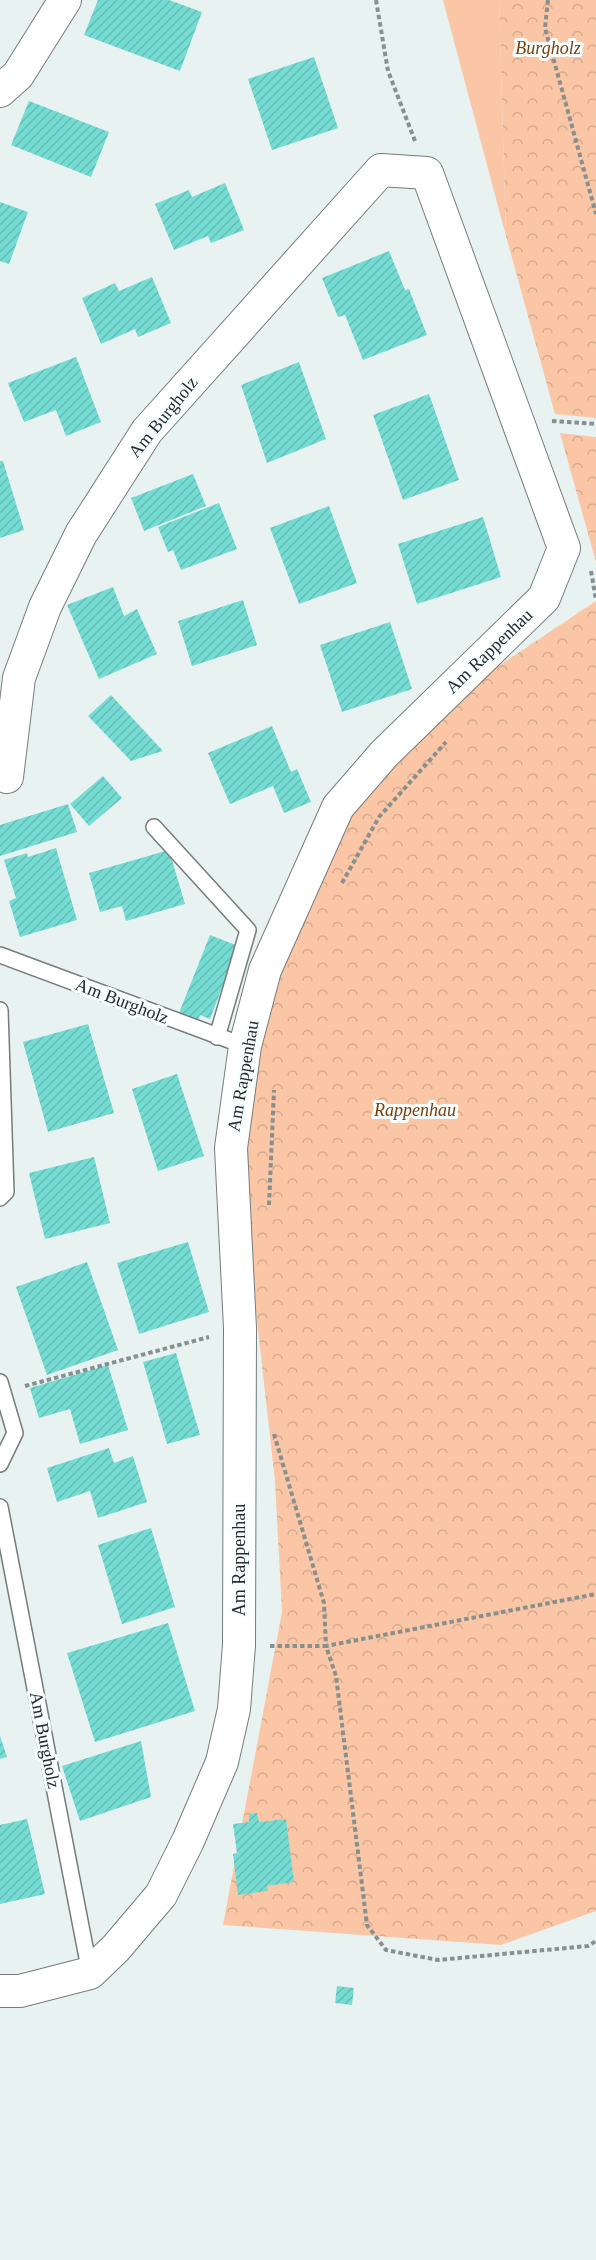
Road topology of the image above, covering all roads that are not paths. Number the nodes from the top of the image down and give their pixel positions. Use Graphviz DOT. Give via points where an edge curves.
graph roads {
  1 [pos="65,0"];
  2 [pos="0,91"];
  3 [pos="427,173"];
  4 [pos="3,782"];
  5 [pos="154,827"];
  6 [pos="0,955"];
  7 [pos="0,1010"];
  8 [pos="231,1041"];
  9 [pos="0,1198"];
  10 [pos="2,1387"];
  11 [pos="0,1464"];
  12 [pos="0,1507"];
  13 [pos="90,1973"];
  14 [pos="0,1991"];
  1 -- 2 [label="street" via="18,75"];
  3 -- 4 [label="street, Am Burgholz" via="381,170 147,431 81,534 45,607 19,678"];
  3 -- 8 [label="street, Am Rappenhau" via="564,548 544,598 384,754 338,807"];
  5 -- 8 [label="lane" via="248,930"];
  6 -- 8 [label="lane, Am Burgholz"];
  7 -- 9 [label="lane" via="6,1192"];
  8 -- 13 [label="street, Am Rappenhau" via="231,1148 240,1328 239,1646 234,1709 222,1762 161,1894"];
  10 -- 11 [label="lane" via="15,1433"];
  12 -- 13 [label="lane, Am Burgholz"];
  13 -- 14 [label="street, Am Rappenhau" via="20,1991"];
}
